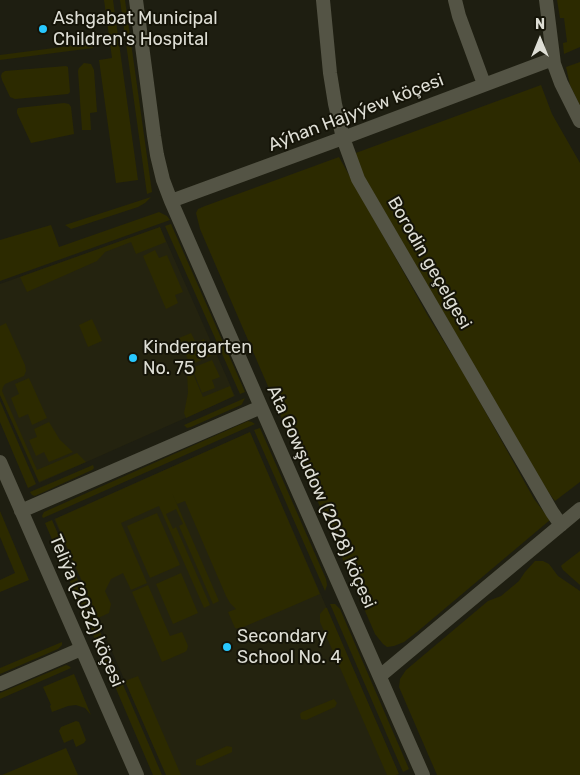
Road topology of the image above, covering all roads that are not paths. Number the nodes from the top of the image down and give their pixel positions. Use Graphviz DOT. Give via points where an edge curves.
graph roads {
  1 [pos="136,0"];
  2 [pos="323,0"];
  3 [pos="455,0"];
  4 [pos="546,0"];
  5 [pos="553,58"];
  6 [pos="484,84"];
  7 [pos="580,121"];
  8 [pos="343,138"];
  9 [pos="171,201"];
  10 [pos="261,408"];
  11 [pos="0,462"];
  12 [pos="3,477"];
  13 [pos="580,509"];
  14 [pos="21,511"];
  15 [pos="561,525"];
  16 [pos="81,649"];
  17 [pos="380,676"];
  18 [pos="0,684"];
  19 [pos="137,775"];
  20 [pos="423,775"];
  1 -- 9 [label="street, Ata Gowşudow (2028) köçesi" via="157,155"];
  2 -- 8 [label="street, Borodin geçelgesi" via="332,90"];
  3 -- 6 [label="street"];
  4 -- 5 [label="street"];
  5 -- 6 [label="street, Aýhan Hajyýew köçesi"];
  5 -- 7 [label="street"];
  6 -- 8 [label="street, Aýhan Hajyýew köçesi"];
  8 -- 9 [label="street, Aýhan Hajyýew köçesi"];
  8 -- 15 [label="street, Borodin geçelgesi" via="358,179"];
  9 -- 10 [label="street, Ata Gowşudow (2028) köçesi"];
  10 -- 14 [label="street"];
  10 -- 17 [label="street, Ata Gowşudow (2028) köçesi"];
  11 -- 12 [label="street, Teliýa (2032) köçesi"];
  12 -- 14 [label="street, Teliýa (2032) köçesi"];
  13 -- 15 [label="street"];
  14 -- 16 [label="street, Teliýa (2032) köçesi"];
  15 -- 17 [label="street"];
  16 -- 18 [label="street"];
  16 -- 19 [label="street, Teliýa (2032) köçesi"];
  17 -- 20 [label="street, Ata Gowşudow (2028) köçesi"];
}
